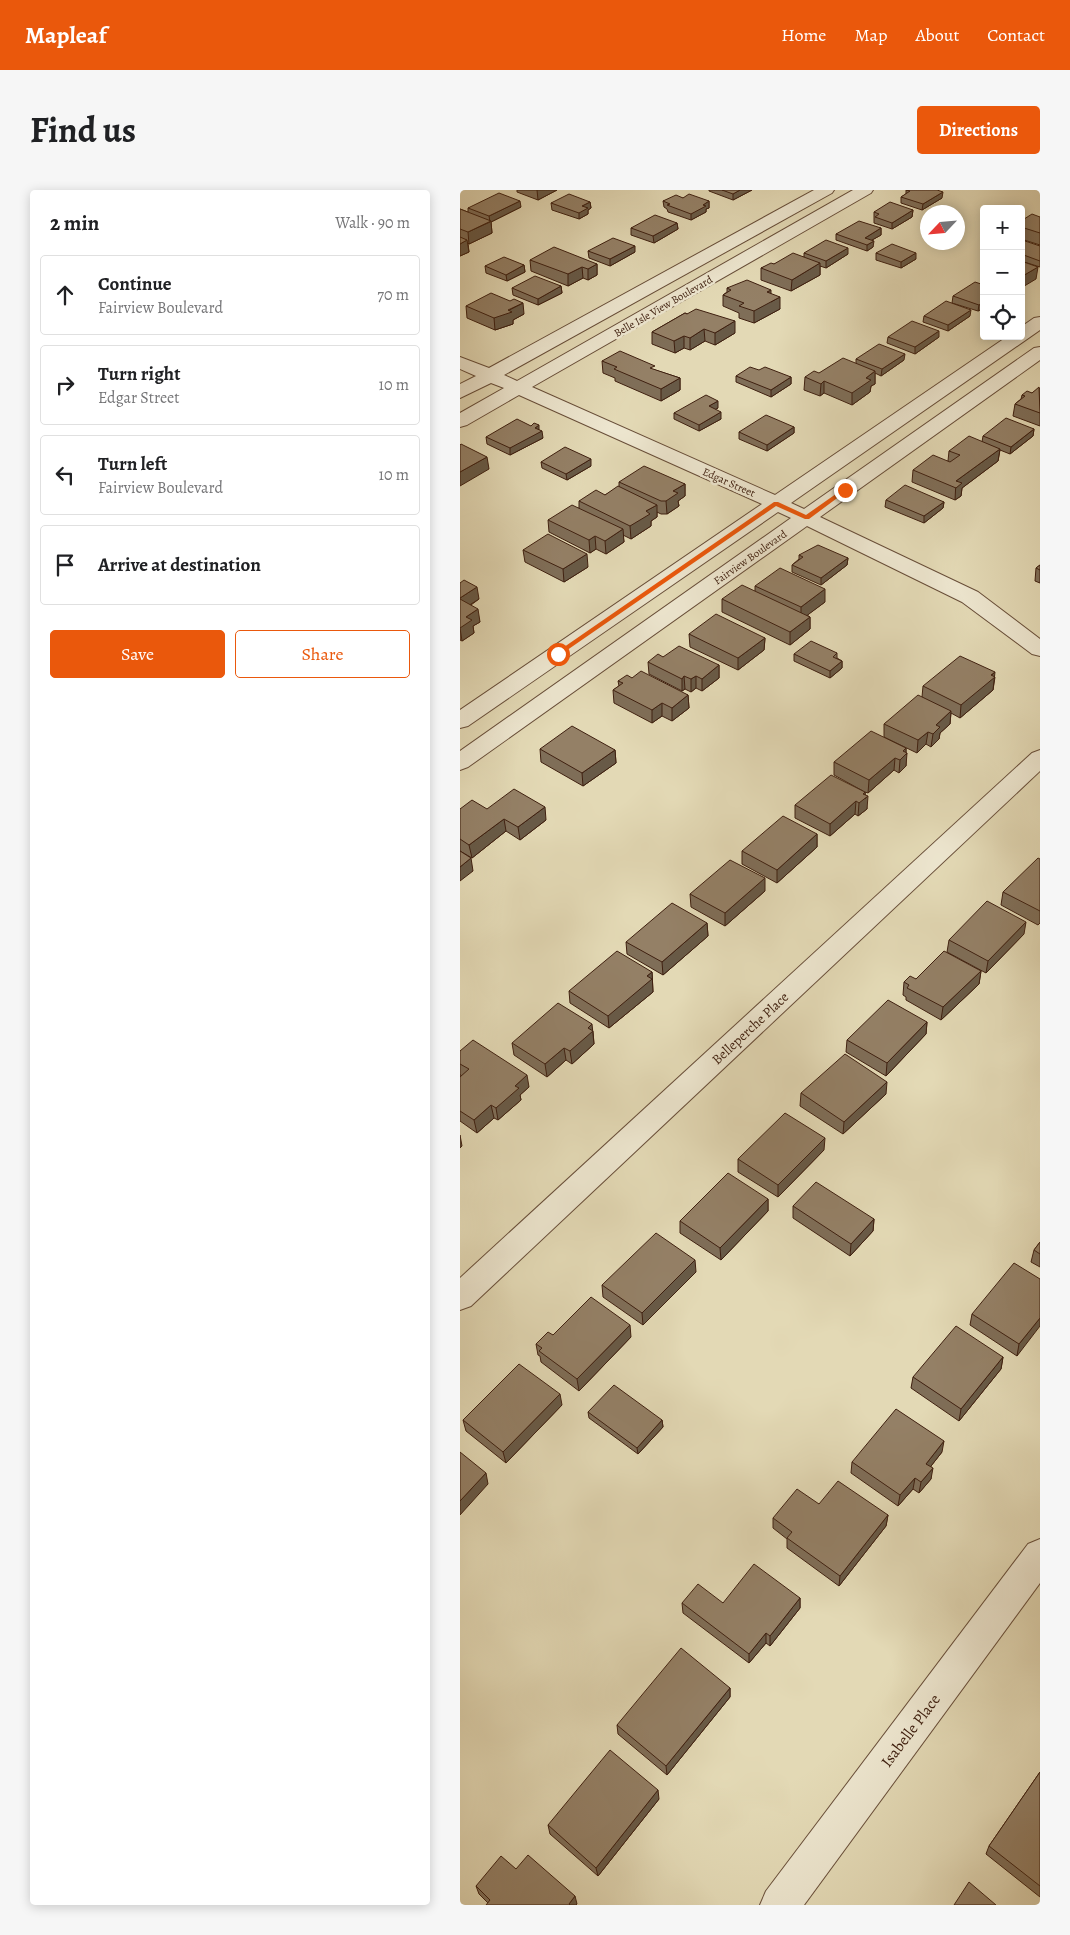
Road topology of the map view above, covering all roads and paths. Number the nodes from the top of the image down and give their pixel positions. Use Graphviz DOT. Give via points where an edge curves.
graph roads {
  1 [pos="826,190"];
  2 [pos="865,190"];
  3 [pos="1040,322"];
  4 [pos="1025,332"];
  5 [pos="1014,340"];
  6 [pos="1040,352"];
  7 [pos="460,362"];
  8 [pos="489,376"];
  9 [pos="517,389"];
  10 [pos="460,392"];
  11 [pos="460,421"];
  12 [pos="776,504"];
  13 [pos="807,518"];
  14 [pos="1040,648"];
  15 [pos="460,721"];
  16 [pos="1040,758"];
  17 [pos="460,762"];
  18 [pos="460,1297"];
  19 [pos="1040,1555"];
  20 [pos="780,1905"];
  1 -- 8 [label="street, Belle Isle View Boulevard"];
  2 -- 9 [label="street, Belle Isle View Boulevard"];
  3 -- 4 [label="street"];
  5 -- 12 [label="street"];
  6 -- 13 [label="street, Fairview Boulevard"];
  7 -- 8 [label="street, Edgar Street"];
  8 -- 9 [label="street, Edgar Street"];
  8 -- 10 [label="street, Belle Isle View Boulevard"];
  9 -- 11 [label="street, Belle Isle View Boulevard"];
  9 -- 12 [label="street, Edgar Street"];
  12 -- 13 [label="street, Edgar Street"];
  12 -- 15 [label="street"];
  13 -- 14 [label="street, Edgar Street" via="970,597"];
  13 -- 17 [label="street, Fairview Boulevard"];
  16 -- 18 [label="street, Belleperche Place"];
  19 -- 20 [label="street, Isabelle Place"];
}
